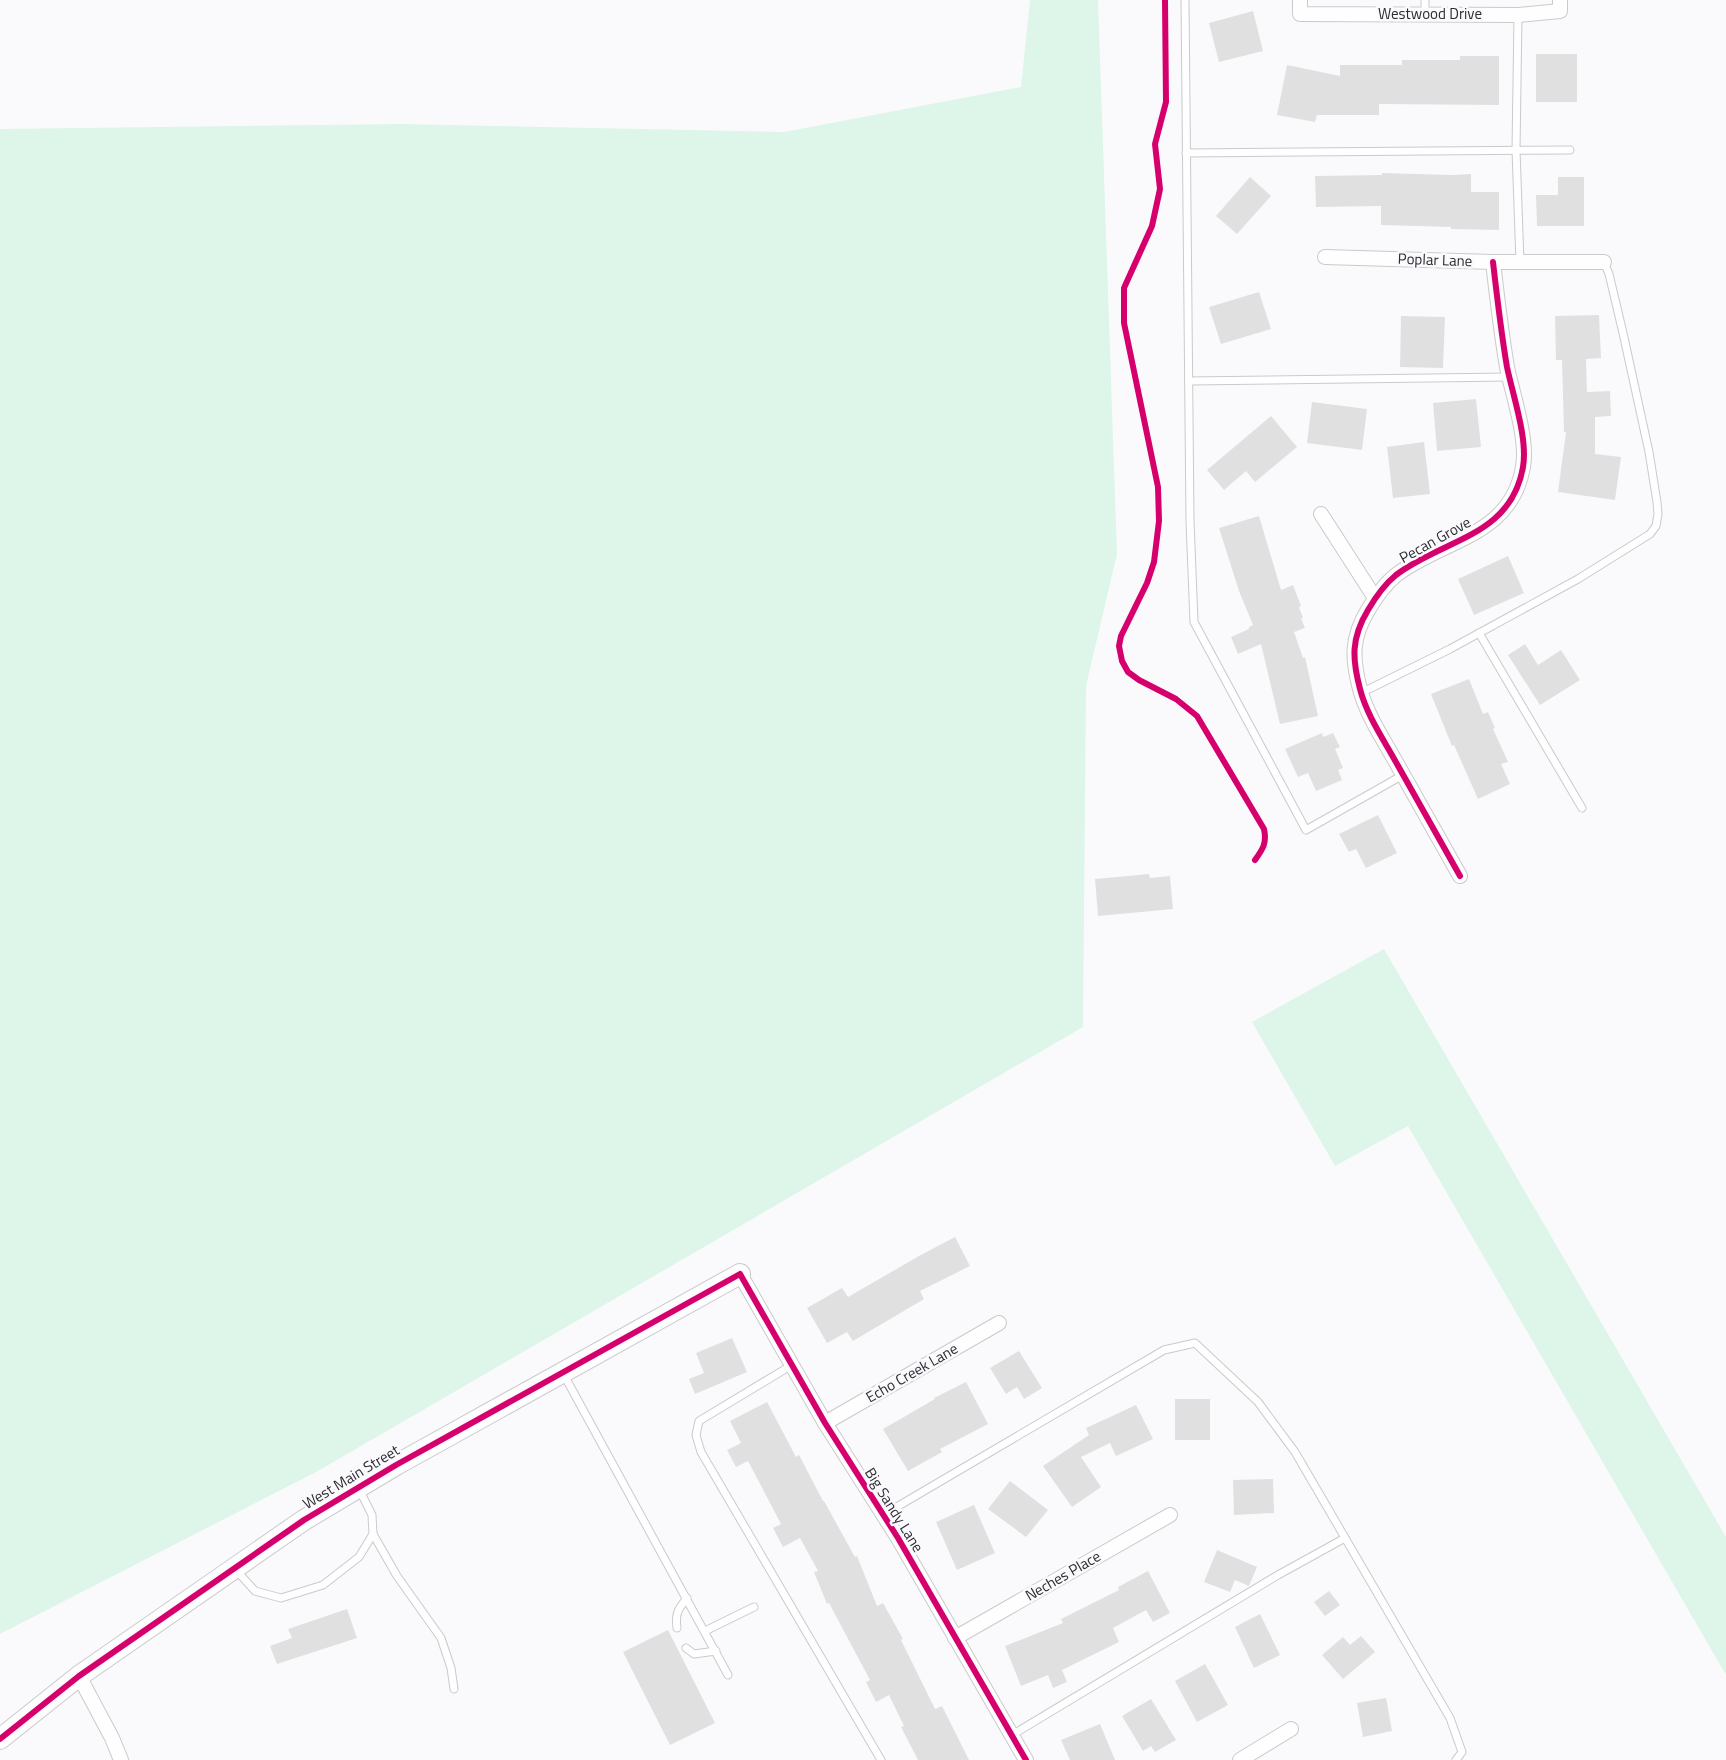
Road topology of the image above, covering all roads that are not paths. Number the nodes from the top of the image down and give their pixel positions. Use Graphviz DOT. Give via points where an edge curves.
graph roads {
  1 [pos="1185,0"];
  2 [pos="1425,0"];
  3 [pos="1560,5"];
  4 [pos="1300,7"];
  5 [pos="1425,14"];
  6 [pos="1518,15"];
  7 [pos="1516,150"];
  8 [pos="1570,150"];
  9 [pos="1186,153"];
  10 [pos="1325,257"];
  11 [pos="1492,262"];
  12 [pos="1520,262"];
  13 [pos="1604,262"];
  14 [pos="1509,377"];
  15 [pos="1188,381"];
  16 [pos="1321,514"];
  17 [pos="1375,598"];
  18 [pos="1479,633"];
  19 [pos="1361,693"];
  20 [pos="1403,775"];
  21 [pos="1582,808"];
  22 [pos="1460,876"];
  23 [pos="740,1274"];
  24 [pos="999,1323"];
  25 [pos="792,1365"];
  26 [pos="563,1372"];
  27 [pos="825,1423"];
  28 [pos="358,1488"];
  29 [pos="884,1515"];
  30 [pos="1170,1515"];
  31 [pos="373,1534"];
  32 [pos="1345,1538"];
  33 [pos="234,1568"];
  34 [pos="687,1598"];
  35 [pos="754,1607"];
  36 [pos="677,1628"];
  37 [pos="705,1631"];
  38 [pos="955,1638"];
  39 [pos="686,1648"];
  40 [pos="716,1650"];
  41 [pos="728,1675"];
  42 [pos="79,1676"];
  43 [pos="454,1689"];
  44 [pos="1291,1729"];
  45 [pos="1012,1735"];
  46 [pos="0,1740"];
  47 [pos="120,1760"];
  48 [pos="881,1760"];
  49 [pos="1026,1760"];
  50 [pos="1240,1760"];
  51 [pos="1456,1760"];
  1 -- 9 [label="lane"];
  2 -- 5 [label="lane"];
  3 -- 6 [label="street, Westwood Drive"];
  4 -- 5 [label="street, Westwood Drive"];
  5 -- 6 [label="street, Westwood Drive"];
  6 -- 7 [label="lane"];
  7 -- 8 [label="lane"];
  7 -- 9 [label="lane"];
  7 -- 12 [label="lane"];
  9 -- 15 [label="lane"];
  10 -- 11 [label="street, Poplar Lane"];
  11 -- 12 [label="street, Poplar Lane"];
  11 -- 14 [label="street, Pecan Grove"];
  12 -- 13 [label="street, Poplar Lane"];
  13 -- 18 [label="lane" via="1648,452 1657,502 1656,526 1650,534 1578,579"];
  14 -- 15 [label="lane"];
  14 -- 17 [label="street, Pecan Grove" via="1523,441 1523,467 1514,494 1500,516 1395,576"];
  15 -- 20 [label="lane" via="1194,622 1301,822 1306,830"];
  16 -- 17 [label="street"];
  17 -- 19 [label="street, Pecan Grove" via="1359,625 1353,656"];
  18 -- 19 [label="lane"];
  18 -- 21 [label="lane"];
  19 -- 20 [label="street, Pecan Grove"];
  20 -- 22 [label="street, Pecan Grove"];
  23 -- 25 [label="street, Big Sandy Lane"];
  23 -- 26 [label="street, West Main Street"];
  24 -- 27 [label="street, Echo Creek Lane"];
  25 -- 27 [label="street, Big Sandy Lane"];
  25 -- 48 [label="lane" via="699,1421 696,1435 701,1452"];
  26 -- 28 [label="street, West Main Street"];
  26 -- 34 [label="lane"];
  27 -- 29 [label="street, Big Sandy Lane"];
  28 -- 31 [label="lane" via="372,1515"];
  28 -- 33 [label="street, West Main Street"];
  29 -- 32 [label="lane" via="1164,1350 1195,1343 1258,1402 1295,1452"];
  29 -- 38 [label="street, Big Sandy Lane"];
  30 -- 38 [label="street, Neches Place"];
  31 -- 33 [label="lane" via="359,1557 323,1585 280,1598 255,1590"];
  31 -- 43 [label="lane" via="397,1576 441,1638"];
  32 -- 45 [label="lane"];
  32 -- 51 [label="lane" via="1450,1718 1462,1752"];
  33 -- 42 [label="street, West Main Street"];
  34 -- 36 [label="lane" via="675,1618"];
  34 -- 37 [label="lane"];
  35 -- 37 [label="lane"];
  37 -- 40 [label="lane"];
  38 -- 45 [label="street, Big Sandy Lane"];
  39 -- 40 [label="lane" via="694,1654"];
  40 -- 41 [label="lane"];
  42 -- 46 [label="street, West Main Street"];
  42 -- 47 [label="street"];
  44 -- 50 [label="street"];
  45 -- 49 [label="street, Big Sandy Lane"];
}
